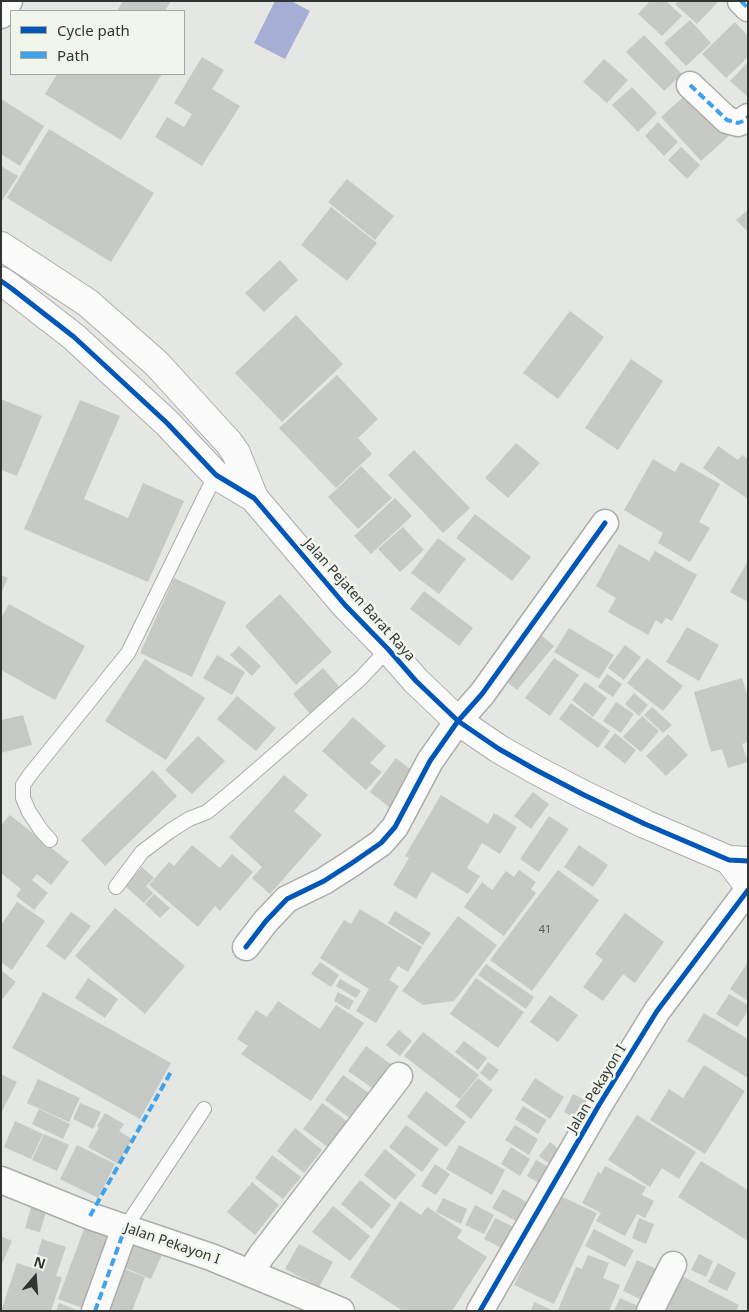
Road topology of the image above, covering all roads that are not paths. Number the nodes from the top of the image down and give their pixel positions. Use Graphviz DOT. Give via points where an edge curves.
graph roads {
  1 [pos="8,1"];
  2 [pos="741,1"];
  3 [pos="748,8"];
  4 [pos="1,15"];
  5 [pos="690,85"];
  6 [pos="748,117"];
  7 [pos="1,246"];
  8 [pos="1,281"];
  9 [pos="236,453"];
  10 [pos="216,475"];
  11 [pos="254,498"];
  12 [pos="605,523"];
  13 [pos="388,649"];
  14 [pos="458,722"];
  15 [pos="50,840"];
  16 [pos="739,861"];
  17 [pos="748,885"];
  18 [pos="116,887"];
  19 [pos="748,890"];
  20 [pos="246,947"];
  21 [pos="400,1076"];
  22 [pos="204,1109"];
  23 [pos="1,1180"];
  24 [pos="124,1228"];
  25 [pos="673,1265"];
  26 [pos="250,1273"];
  27 [pos="95,1311"];
  28 [pos="341,1311"];
  29 [pos="480,1311"];
  30 [pos="650,1311"];
  1 -- 4 [label="street"];
  2 -- 3 [label="street"];
  5 -- 6 [label="street" via="727,120 738,123"];
  7 -- 9 [label="street, Jalan Pejaten Barat Raya" via="88,303 157,364"];
  8 -- 10 [label="street, Jalan Pejaten Barat Raya" via="81,344 167,423"];
  9 -- 10 [label="lane"];
  9 -- 11 [label="street, Jalan Pejaten Barat Raya"];
  10 -- 11 [label="street, Jalan Pejaten Barat Raya"];
  10 -- 15 [label="lane" via="128,653 23,785 23,798 29,812"];
  11 -- 13 [label="street, Jalan Pejaten Barat Raya" via="345,605"];
  12 -- 14 [label="street" via="482,694"];
  13 -- 14 [label="street, Jalan Pejaten Barat Raya"];
  13 -- 18 [label="lane" via="361,678 235,789 207,812 189,819 142,852"];
  14 -- 16 [label="street, Jalan Pejaten Barat Raya" via="499,749 584,795 645,824"];
  14 -- 20 [label="street" via="430,761 395,827 385,838 352,864 287,899"];
  16 -- 17 [label="street, Jalan Pejaten Barat Raya"];
  19 -- 29 [label="street, Jalan Pekayon I" via="657,1011"];
  21 -- 26 [label="street"];
  22 -- 24 [label="lane"];
  23 -- 24 [label="street, Jalan Pekayon I"];
  24 -- 26 [label="street, Jalan Pekayon I"];
  24 -- 27 [label="street"];
  25 -- 30 [label="street"];
  26 -- 28 [label="street, Jalan Pekayon I"];
}
